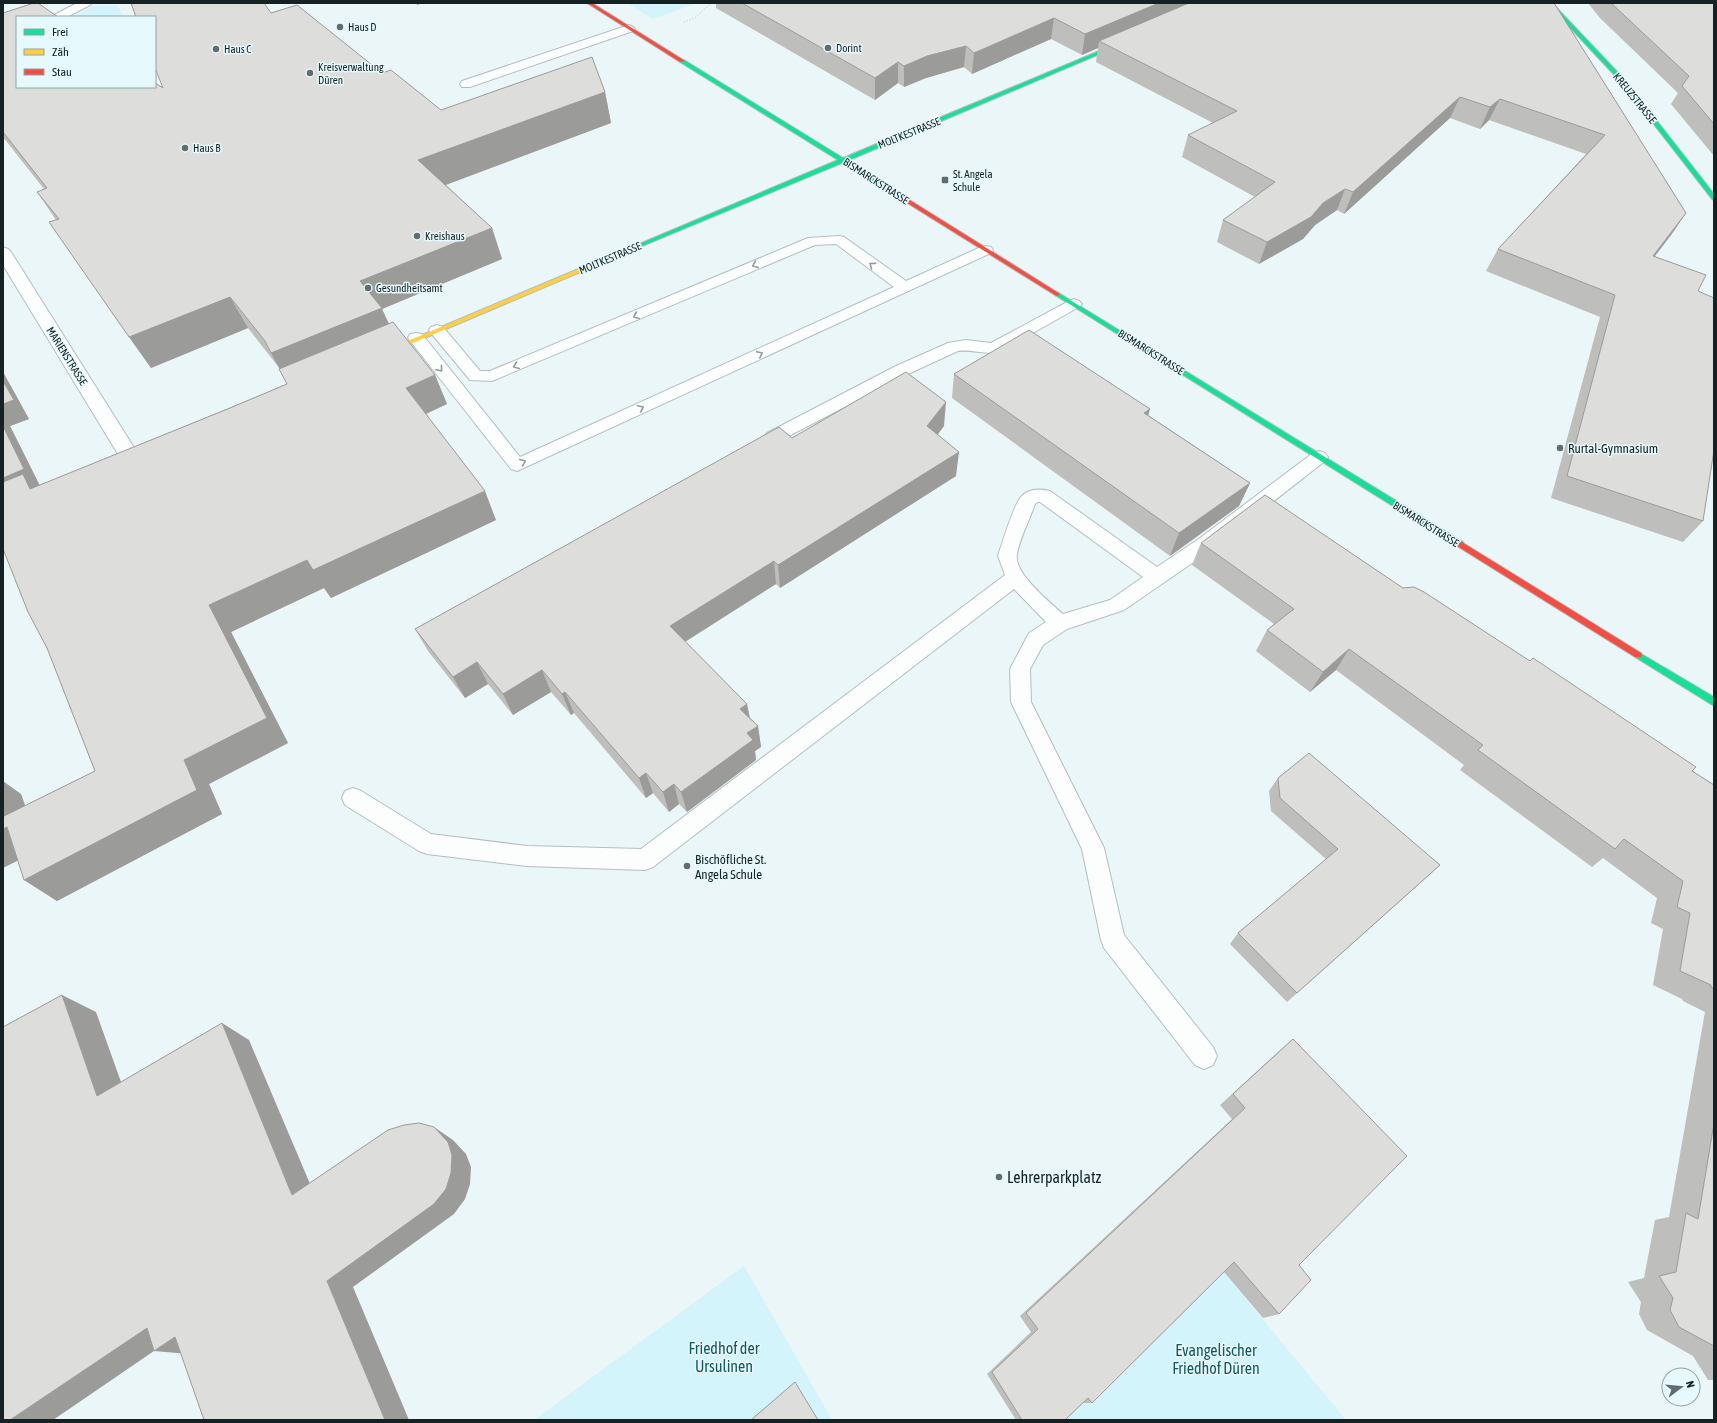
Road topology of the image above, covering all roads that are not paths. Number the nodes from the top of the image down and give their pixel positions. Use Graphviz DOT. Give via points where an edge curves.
graph roads {
  1 [pos="86,3"];
  2 [pos="589,3"];
  3 [pos="1549,3"];
  4 [pos="60,16"];
  5 [pos="630,29"];
  6 [pos="1134,38"];
  7 [pos="466,84"];
  8 [pos="843,160"];
  9 [pos="1714,198"];
  10 [pos="986,250"];
  11 [pos="3,252"];
  12 [pos="904,287"];
  13 [pos="1074,304"];
  14 [pos="437,330"];
  15 [pos="416,338"];
  16 [pos="372,357"];
  17 [pos="773,437"];
  18 [pos="1319,457"];
  19 [pos="131,459"];
  20 [pos="1016,577"];
  21 [pos="1157,577"];
  22 [pos="1060,623"];
  23 [pos="1714,702"];
  24 [pos="353,798"];
  25 [pos="1204,1056"];
  1 -- 4 [label="lane"];
  2 -- 5 [label="main road, BISMARCKSTRASSE"];
  3 -- 9 [label="main road, KREUZSTRASSE" via="1623,81"];
  5 -- 7 [label="lane"];
  5 -- 8 [label="main road, BISMARCKSTRASSE"];
  6 -- 8 [label="main road, MOLTKESTRASSE" via="1020,88"];
  8 -- 10 [label="main road, BISMARCKSTRASSE"];
  8 -- 14 [label="main road, MOLTKESTRASSE"];
  10 -- 12 [label="lane"];
  10 -- 13 [label="main road, BISMARCKSTRASSE"];
  11 -- 19 [label="street, MARIENSTRASSE"];
  12 -- 14 [label="lane, one-way" via="839,240 813,241 492,376 476,376"];
  15 -- 12 [label="lane, one-way" via="517,465"];
  13 -- 17 [label="lane" via="993,348 966,345 954,347 902,370"];
  13 -- 18 [label="main road, BISMARCKSTRASSE"];
  14 -- 15 [label="main road, MOLTKESTRASSE"];
  15 -- 16 [label="main road, MOLTKESTRASSE"];
  18 -- 21 [label="lane" via="1207,543"];
  18 -- 23 [label="main road, BISMARCKSTRASSE"];
  20 -- 21 [label="lane" via="1008,565 1007,556 1028,501 1038,495 1044,496"];
  20 -- 22 [label="lane" via="1023,588"];
  20 -- 24 [label="lane" via="645,860 527,856 427,844"];
  21 -- 22 [label="lane" via="1117,605"];
  22 -- 25 [label="lane" via="1036,639 1020,669 1021,702 1093,848 1113,940"];
}
